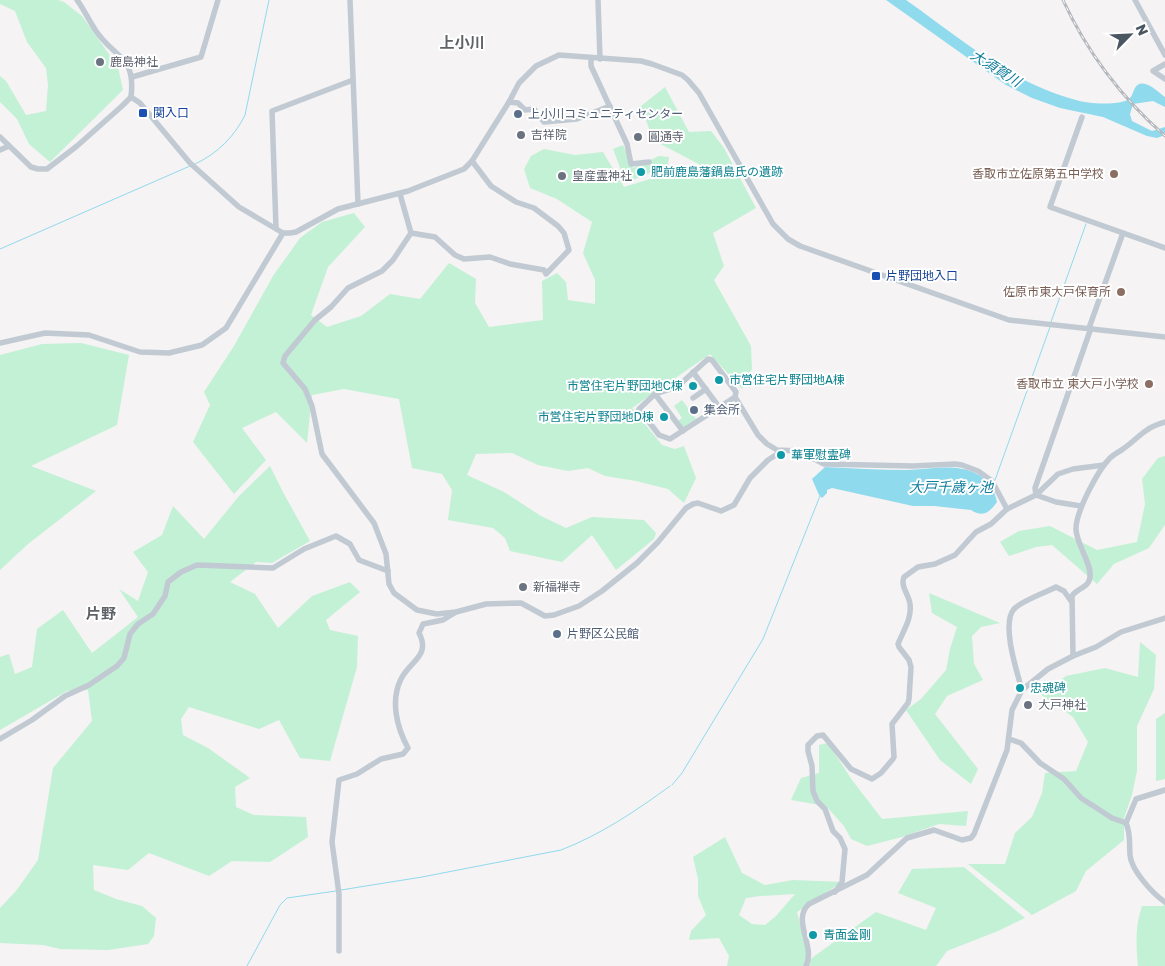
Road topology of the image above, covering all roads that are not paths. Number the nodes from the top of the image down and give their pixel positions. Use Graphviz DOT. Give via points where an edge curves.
graph roads {
  1 [pos="77,0"];
  2 [pos="218,0"];
  3 [pos="350,0"];
  4 [pos="598,0"];
  5 [pos="1136,0"];
  6 [pos="1165,55"];
  7 [pos="591,59"];
  8 [pos="600,59"];
  9 [pos="1165,64"];
  10 [pos="132,77"];
  11 [pos="1165,79"];
  12 [pos="353,80"];
  13 [pos="131,97"];
  14 [pos="509,102"];
  15 [pos="610,106"];
  16 [pos="1082,117"];
  17 [pos="0,137"];
  18 [pos="9,146"];
  19 [pos="0,150"];
  20 [pos="472,161"];
  21 [pos="649,162"];
  22 [pos="400,194"];
  23 [pos="358,204"];
  24 [pos="276,228"];
  25 [pos="283,233"];
  26 [pos="411,233"];
  27 [pos="1123,233"];
  28 [pos="1165,248"];
  29 [pos="1090,328"];
  30 [pos="1165,337"];
  31 [pos="0,343"];
  32 [pos="693,372"];
  33 [pos="706,389"];
  34 [pos="655,394"];
  35 [pos="735,397"];
  36 [pos="693,398"];
  37 [pos="719,407"];
  38 [pos="1165,422"];
  39 [pos="683,431"];
  40 [pos="782,451"];
  41 [pos="1104,465"];
  42 [pos="1036,495"];
  43 [pos="1081,506"];
  44 [pos="1007,509"];
  45 [pos="388,572"];
  46 [pos="1072,600"];
  47 [pos="456,612"];
  48 [pos="1165,618"];
  49 [pos="1073,656"];
  50 [pos="1022,690"];
  51 [pos="0,739"];
  52 [pos="1009,739"];
  53 [pos="1165,790"];
  54 [pos="1126,823"];
  55 [pos="835,892"];
  56 [pos="1165,902"];
  57 [pos="339,951"];
  58 [pos="806,966"];
  1 -- 10 [label="street" via="96,31 125,61"];
  2 -- 10 [label="street" via="201,57"];
  3 -- 12 [label="street"];
  4 -- 8 [label="street"];
  5 -- 6 [label="street"];
  7 -- 8 [label="street"];
  7 -- 14 [label="street" via="559,55 548,59 526,74"];
  7 -- 15 [label="street" via="591,66"];
  8 -- 29 [label="street" via="640,61 674,71 688,80 702,98 773,224 794,242 1009,320"];
  9 -- 11 [label="street" via="1153,71"];
  10 -- 13 [label="street"];
  12 -- 23 [label="street"];
  12 -- 24 [label="street" via="272,111"];
  13 -- 18 [label="street" via="47,169 34,168"];
  13 -- 24 [label="street" via="140,103 190,163 239,207"];
  14 -- 15 [label="street" via="518,103 525,110 534,109 544,122 577,119"];
  14 -- 20 [label="street"];
  15 -- 21 [label="street" via="627,144 631,164"];
  16 -- 27 [label="street" via="1050,207"];
  17 -- 18 [label="street"];
  18 -- 19 [label="street"];
  20 -- 22 [label="street" via="464,169"];
  20 -- 26 [label="street" via="491,186 516,202 534,208 558,226 564,233 569,250 546,274 544,270 490,257 464,259 435,237"];
  22 -- 23 [label="street"];
  22 -- 26 [label="street"];
  23 -- 25 [label="street" via="329,213 296,232"];
  24 -- 25 [label="street"];
  25 -- 31 [label="street" via="226,328 202,345 169,353 140,352 89,335 45,333"];
  26 -- 45 [label="street" via="382,271 348,288 309,327 283,363 305,389 322,454 374,523 386,554"];
  27 -- 28 [label="street"];
  27 -- 29 [label="street"];
  29 -- 30 [label="street"];
  29 -- 42 [label="street" via="1035,488"];
  32 -- 33 [label="street"];
  32 -- 34 [label="street" via="677,387"];
  32 -- 35 [label="street" via="712,360 736,392"];
  33 -- 36 [label="street"];
  33 -- 37 [label="street"];
  34 -- 39 [label="street"];
  34 -- 39 [label="street" via="639,409 641,414 659,435 670,438"];
  35 -- 37 [label="street"];
  35 -- 40 [label="street" via="758,435"];
  37 -- 39 [label="street"];
  38 -- 41 [label="street" via="1149,428"];
  40 -- 44 [label="street" via="799,451 824,464 962,465 992,481"];
  40 -- 47 [label="street" via="750,478 734,505 721,511 698,503 686,508 637,563 579,606 545,616 521,602 486,604"];
  41 -- 42 [label="street" via="1058,474"];
  41 -- 43 [label="street"];
  42 -- 43 [label="street"];
  42 -- 44 [label="street"];
  43 -- 46 [label="street" via="1076,529 1090,577 1083,588 1074,593"];
  44 -- 55 [label="street" via="991,524 976,532 955,555 918,567 902,580 910,615 898,644 911,667 909,699 892,724 894,757 888,766 872,779 851,769 823,735 816,736 808,745 813,791 845,849 842,882"];
  45 -- 47 [label="street" via="394,593 417,610 437,614"];
  45 -- 51 [label="street" via="359,560 350,544 336,536 304,549 273,568 197,565 188,568 170,579 165,596 153,614 132,631 124,658 117,666"];
  46 -- 49 [label="street"];
  46 -- 50 [label="street" via="1056,587 1013,610 1009,624 1010,639"];
  47 -- 57 [label="street" via="444,620 423,624 419,633 424,649 400,680 396,693 397,716 408,748 402,754 380,759 357,774 339,780 332,842 340,894"];
  48 -- 49 [label="street" via="1121,632"];
  49 -- 50 [label="street" via="1048,668"];
  50 -- 52 [label="street" via="1012,710"];
  52 -- 54 [label="street" via="1021,743 1082,798 1112,818"];
  52 -- 55 [label="street" via="1008,750 971,838 962,840 934,830 907,838 867,875"];
  53 -- 54 [label="street" via="1136,799"];
  54 -- 56 [label="street" via="1132,864 1153,893"];
  55 -- 58 [label="street" via="804,909 802,922 809,950"];
}
